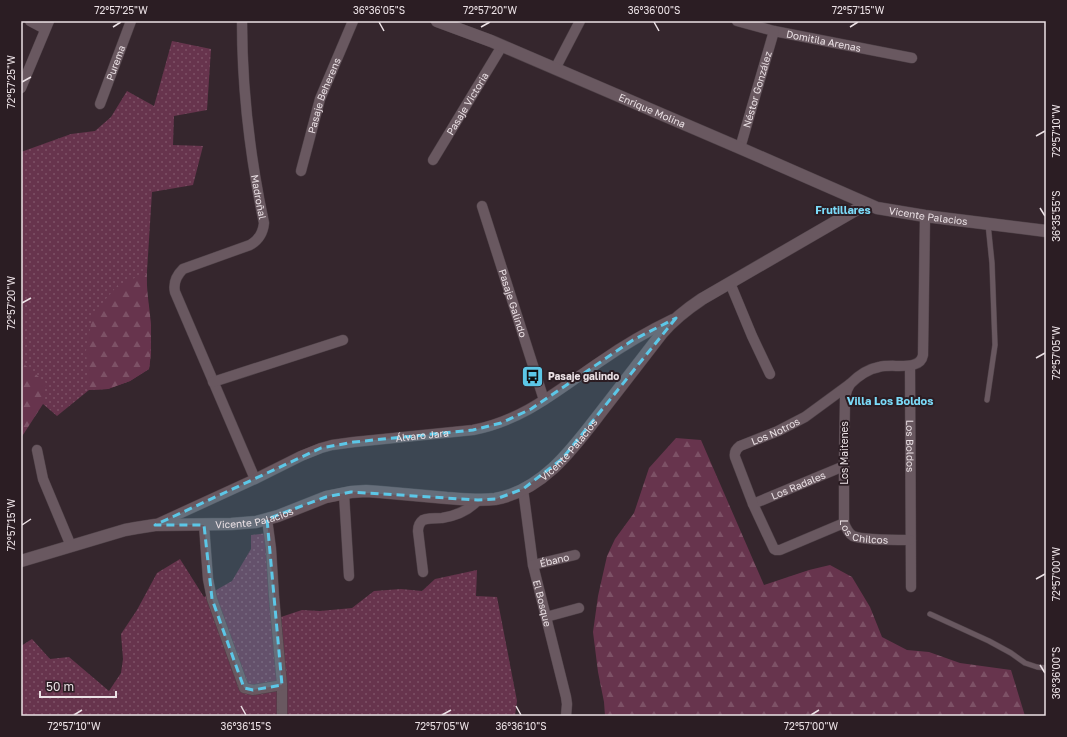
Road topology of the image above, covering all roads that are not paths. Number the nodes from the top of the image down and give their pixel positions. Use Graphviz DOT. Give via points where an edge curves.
graph roads {
  1 [pos="30,21"];
  2 [pos="131,21"];
  3 [pos="242,21"];
  4 [pos="353,21"];
  5 [pos="437,21"];
  6 [pos="580,21"];
  7 [pos="737,21"];
  8 [pos="47,25"];
  9 [pos="774,31"];
  10 [pos="502,46"];
  11 [pos="912,58"];
  12 [pos="25,64"];
  13 [pos="555,69"];
  14 [pos="21,88"];
  15 [pos="100,104"];
  16 [pos="740,148"];
  17 [pos="433,160"];
  18 [pos="301,171"];
  19 [pos="866,204"];
  20 [pos="482,206"];
  21 [pos="925,216"];
  22 [pos="988,224"];
  23 [pos="1046,231"];
  24 [pos="730,283"];
  25 [pos="676,318"];
  26 [pos="343,340"];
  27 [pos="910,366"];
  28 [pos="770,374"];
  29 [pos="213,382"];
  30 [pos="850,384"];
  31 [pos="544,400"];
  32 [pos="987,400"];
  33 [pos="37,450"];
  34 [pos="844,466"];
  35 [pos="254,480"];
  36 [pos="523,489"];
  37 [pos="344,494"];
  38 [pos="478,500"];
  39 [pos="753,504"];
  40 [pos="267,519"];
  41 [pos="844,523"];
  42 [pos="155,525"];
  43 [pos="204,525"];
  44 [pos="910,540"];
  45 [pos="71,546"];
  46 [pos="776,550"];
  47 [pos="575,555"];
  48 [pos="21,561"];
  49 [pos="533,565"];
  50 [pos="423,572"];
  51 [pos="349,576"];
  52 [pos="911,587"];
  53 [pos="578,608"];
  54 [pos="930,614"];
  55 [pos="546,617"];
  56 [pos="1046,668"];
  57 [pos="282,685"];
  58 [pos="282,716"];
  59 [pos="566,716"];
  1 -- 8 [label="street"];
  2 -- 15 [label="street, Purema"];
  3 -- 29 [label="street, Madroñal" via="246,102 263,228 260,237 254,243 183,270 176,278 174,288"];
  4 -- 18 [label="street, Pasaje Beherens" via="320,99"];
  5 -- 10 [label="main road, Enrique Molina"];
  6 -- 13 [label="street"];
  7 -- 9 [label="street, Domitila Arenas"];
  8 -- 12 [label="street"];
  9 -- 11 [label="street, Domitila Arenas"];
  9 -- 16 [label="street, Néstor González"];
  10 -- 13 [label="main road, Enrique Molina"];
  10 -- 17 [label="street, Pasaje Victoria"];
  12 -- 14 [label="street"];
  13 -- 16 [label="main road, Enrique Molina"];
  16 -- 19 [label="main road, Enrique Molina"];
  19 -- 21 [label="main road, Vicente Palacios"];
  19 -- 24 [label="main road, Vicente Palacios"];
  20 -- 31 [label="street, Pasaje Galindo"];
  21 -- 22 [label="main road, Vicente Palacios"];
  21 -- 27 [label="street" via="923,355 919,363"];
  22 -- 23 [label="main road, Vicente Palacios"];
  22 -- 32 [label="lane" via="995,345"];
  24 -- 25 [label="main road, Vicente Palacios"];
  24 -- 28 [label="street"];
  25 -- 31 [label="street, Álvaro Jara" via="633,340"];
  25 -- 36 [label="main road, Vicente Palacios" via="562,459 541,478"];
  26 -- 29 [label="street"];
  27 -- 30 [label="street, Los Notros" via="878,367"];
  27 -- 44 [label="street, Los Boldos"];
  29 -- 35 [label="street, Madroñal"];
  30 -- 34 [label="street, Los Maitenes" via="845,398"];
  30 -- 39 [label="street, Los Notros" via="805,417 737,448 734,454"];
  31 -- 35 [label="street, Álvaro Jara" via="516,416 473,430 332,445 301,456"];
  33 -- 45 [label="street" via="43,479"];
  34 -- 39 [label="street, Los Radales"];
  34 -- 41 [label="street, Los Maitenes"];
  35 -- 42 [label="street, Álvaro Jara"];
  36 -- 38 [label="main road, Vicente Palacios" via="496,499"];
  36 -- 49 [label="street, El Bosque"];
  37 -- 38 [label="main road, Vicente Palacios" via="366,492"];
  37 -- 40 [label="main road, Vicente Palacios" via="316,500"];
  37 -- 51 [label="street"];
  38 -- 50 [label="street" via="462,512 420,522 418,531"];
  39 -- 46 [label="street, Los Notros"];
  40 -- 43 [label="main road, Vicente Palacios" via="243,524"];
  40 -- 57 [label="street"];
  41 -- 44 [label="street, Los Chilcos" via="847,530 858,538"];
  41 -- 46 [label="street, Los Chilcos"];
  42 -- 43 [label="main road, Vicente Palacios"];
  42 -- 45 [label="main road, Vicente Palacios"];
  43 -- 57 [label="street" via="212,599 244,688 253,690"];
  44 -- 52 [label="street, Los Boldos"];
  45 -- 48 [label="main road, Vicente Palacios"];
  47 -- 49 [label="street, Ébano"];
  49 -- 55 [label="street, El Bosque"];
  53 -- 55 [label="street"];
  54 -- 56 [label="lane" via="989,640 1025,663"];
  55 -- 59 [label="street, El Bosque" via="566,698"];
  57 -- 58 [label="street"];
}
